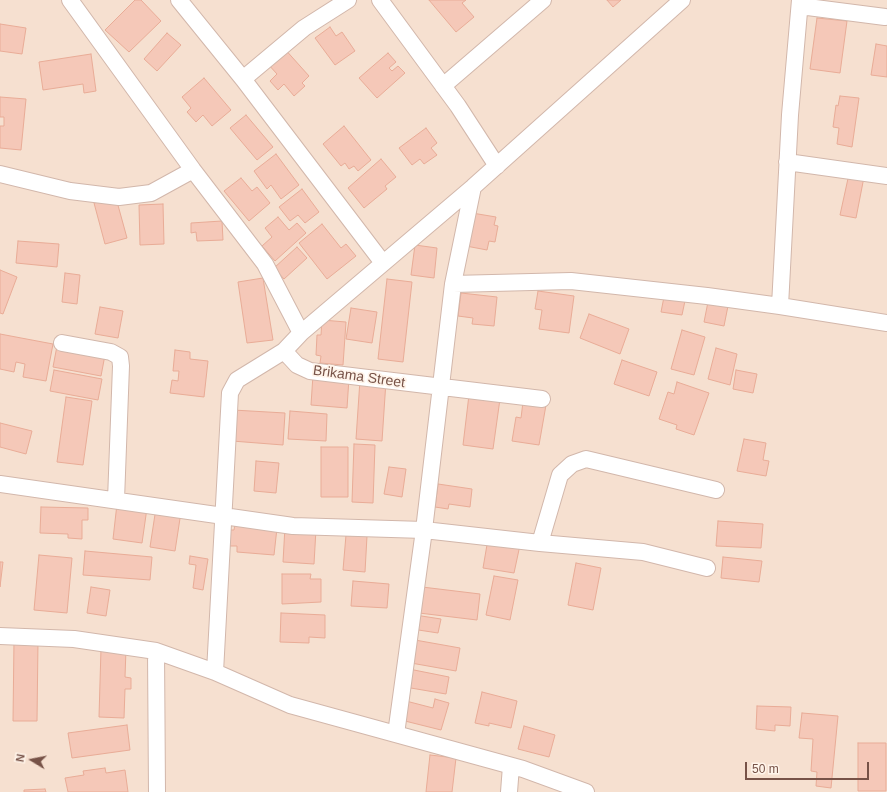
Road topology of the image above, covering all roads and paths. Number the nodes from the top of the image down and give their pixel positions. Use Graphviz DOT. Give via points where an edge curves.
graph roads {
  1 [pos="70,0"];
  2 [pos="179,0"];
  3 [pos="348,0"];
  4 [pos="380,0"];
  5 [pos="543,0"];
  6 [pos="682,0"];
  7 [pos="800,3"];
  8 [pos="885,16"];
  9 [pos="243,79"];
  10 [pos="443,86"];
  11 [pos="787,162"];
  12 [pos="497,166"];
  13 [pos="193,170"];
  14 [pos="0,174"];
  15 [pos="887,176"];
  16 [pos="473,187"];
  17 [pos="383,263"];
  18 [pos="453,284"];
  19 [pos="780,306"];
  20 [pos="887,323"];
  21 [pos="301,333"];
  22 [pos="62,343"];
  23 [pos="284,351"];
  24 [pos="441,387"];
  25 [pos="542,399"];
  26 [pos="0,484"];
  27 [pos="716,490"];
  28 [pos="116,500"];
  29 [pos="224,516"];
  30 [pos="424,530"];
  31 [pos="540,543"];
  32 [pos="707,568"];
  33 [pos="0,636"];
  34 [pos="156,651"];
  35 [pos="215,672"];
  36 [pos="396,734"];
  37 [pos="511,766"];
  38 [pos="156,792"];
  39 [pos="509,792"];
  40 [pos="586,792"];
  1 -- 13 [label="street"];
  2 -- 9 [label="street"];
  3 -- 9 [label="street" via="304,28"];
  4 -- 10 [label="street"];
  5 -- 10 [label="street"];
  6 -- 12 [label="street"];
  7 -- 8 [label="street"];
  7 -- 11 [label="street"];
  9 -- 17 [label="street"];
  10 -- 12 [label="street"];
  11 -- 15 [label="street"];
  11 -- 19 [label="street"];
  12 -- 16 [label="street"];
  13 -- 14 [label="street" via="151,193 119,197 70,191"];
  13 -- 21 [label="street" via="265,264"];
  16 -- 17 [label="street"];
  16 -- 18 [label="street"];
  17 -- 21 [label="street"];
  18 -- 19 [label="street" via="571,280"];
  18 -- 24 [label="street"];
  19 -- 20 [label="street"];
  21 -- 23 [label="street"];
  22 -- 28 [label="street" via="111,352 120,357"];
  23 -- 24 [label="street, Brikama Street" via="297,365 310,371"];
  23 -- 29 [label="street" via="237,380 230,393"];
  24 -- 25 [label="street, Brikama Street"];
  24 -- 30 [label="street"];
  26 -- 28 [label="street"];
  27 -- 31 [label="street" via="586,459 572,464 560,475"];
  28 -- 29 [label="street"];
  29 -- 30 [label="street" via="293,526"];
  29 -- 35 [label="street"];
  30 -- 31 [label="street"];
  30 -- 36 [label="street"];
  31 -- 32 [label="street" via="643,552"];
  33 -- 34 [label="street" via="74,639"];
  34 -- 35 [label="street"];
  34 -- 38 [label="street"];
  35 -- 36 [label="street" via="290,705"];
  36 -- 37 [label="street"];
  37 -- 39 [label="street"];
  37 -- 40 [label="street"];
}
